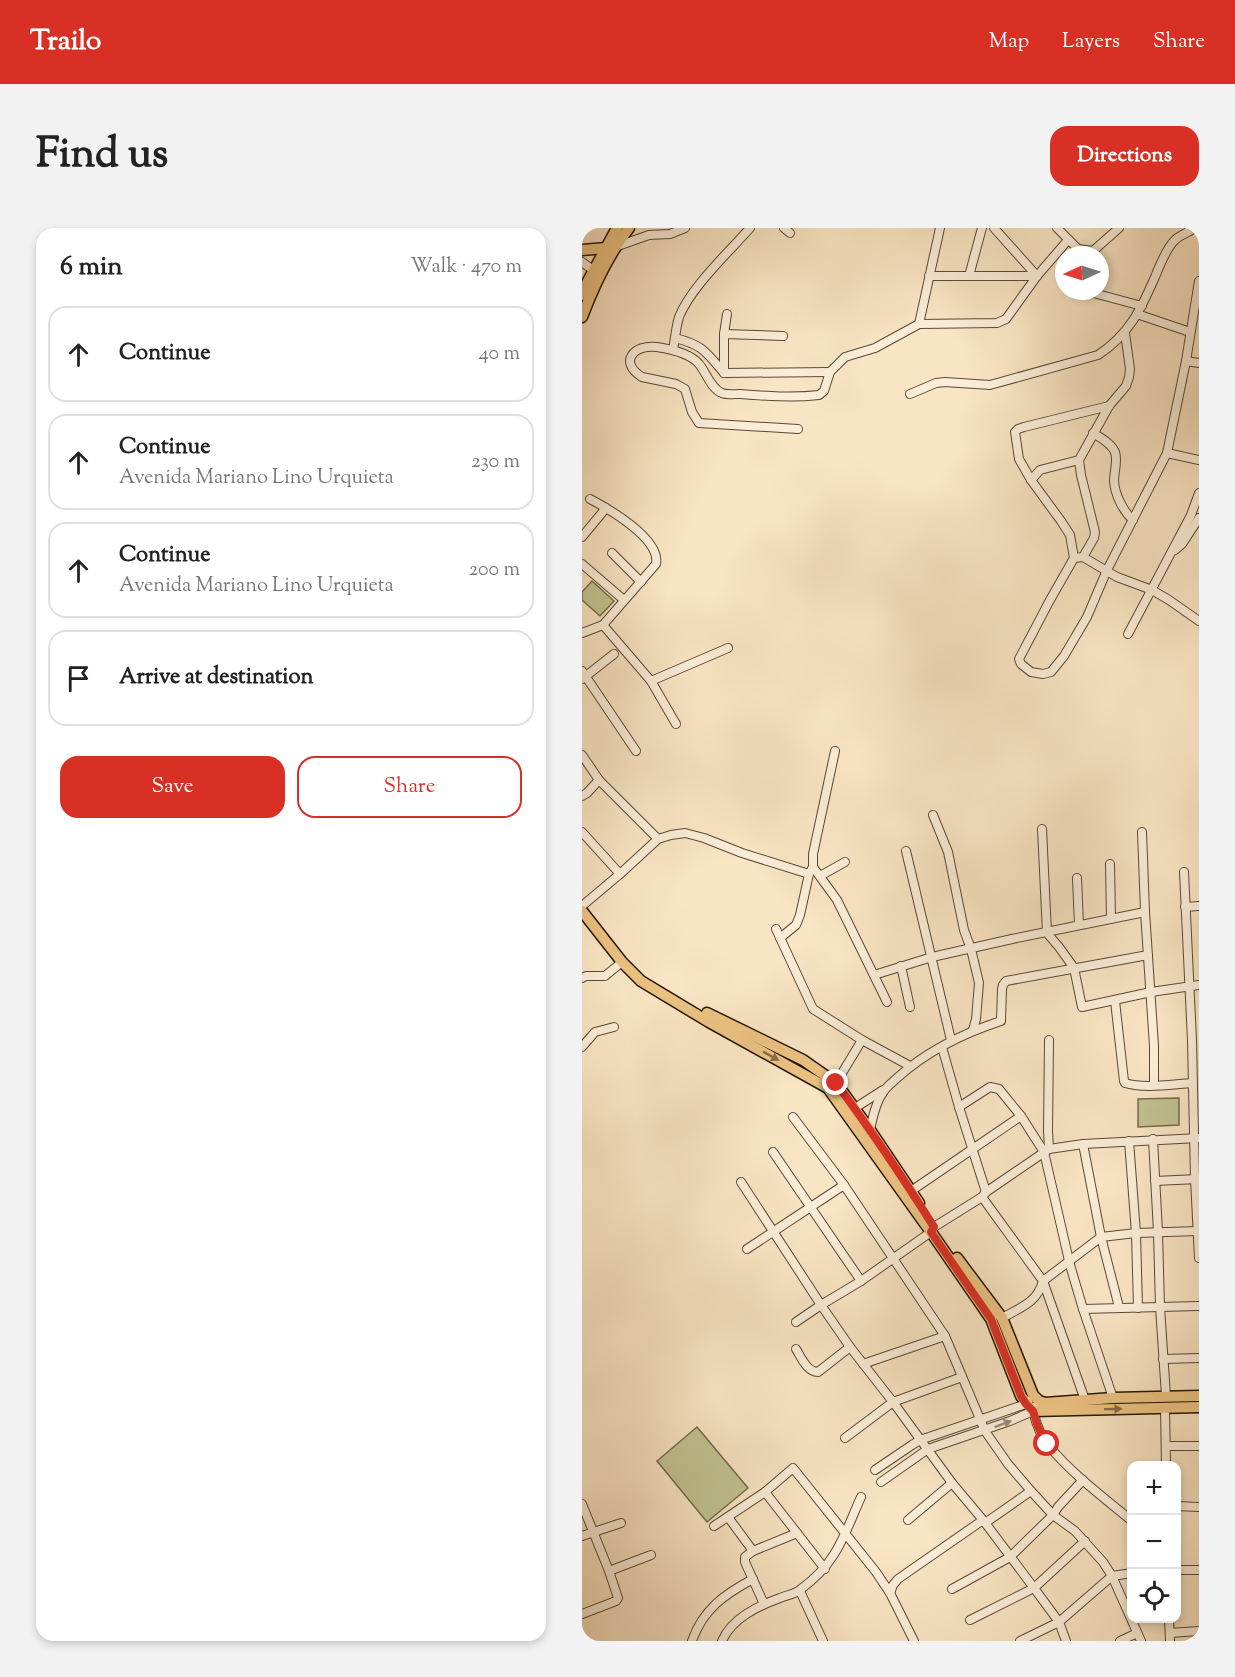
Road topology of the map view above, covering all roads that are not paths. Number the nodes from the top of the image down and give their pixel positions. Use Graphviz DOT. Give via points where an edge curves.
graph roads {
  1 [pos="617,228"];
  2 [pos="629,228"];
  3 [pos="685,228"];
  4 [pos="750,228"];
  5 [pos="940,228"];
  6 [pos="982,228"];
  7 [pos="994,228"];
  8 [pos="1057,228"];
  9 [pos="1119,228"];
  10 [pos="1194,228"];
  11 [pos="1199,235"];
  12 [pos="1068,240"];
  13 [pos="1075,246"];
  14 [pos="1099,246"];
  15 [pos="610,247"];
  16 [pos="582,250"];
  17 [pos="582,262"];
  18 [pos="597,272"];
  19 [pos="929,276"];
  20 [pos="969,276"];
  21 [pos="1037,276"];
  22 [pos="1199,281"];
  23 [pos="588,282"];
  24 [pos="582,295"];
  25 [pos="1109,297"];
  26 [pos="1142,306"];
  27 [pos="1137,314"];
  28 [pos="727,315"];
  29 [pos="582,317"];
  30 [pos="919,324"];
  31 [pos="1190,332"];
  32 [pos="1125,333"];
  33 [pos="724,334"];
  34 [pos="783,336"];
  35 [pos="675,338"];
  36 [pos="673,350"];
  37 [pos="1186,361"];
  38 [pos="1199,363"];
  39 [pos="830,372"];
  40 [pos="724,373"];
  41 [pos="910,394"];
  42 [pos="1109,406"];
  43 [pos="798,429"];
  44 [pos="1093,433"];
  45 [pos="1167,453"];
  46 [pos="1079,460"];
  47 [pos="1199,460"];
  48 [pos="1031,480"];
  49 [pos="1199,493"];
  50 [pos="590,499"];
  51 [pos="606,508"];
  52 [pos="1199,519"];
  53 [pos="1133,520"];
  54 [pos="582,537"];
  55 [pos="612,553"];
  56 [pos="1171,553"];
  57 [pos="1083,557"];
  58 [pos="1074,558"];
  59 [pos="582,564"];
  60 [pos="1107,570"];
  61 [pos="641,582"];
  62 [pos="1152,590"];
  63 [pos="624,600"];
  64 [pos="1199,621"];
  65 [pos="603,625"];
  66 [pos="582,633"];
  67 [pos="1128,634"];
  68 [pos="728,648"];
  69 [pos="614,654"];
  70 [pos="583,675"];
  71 [pos="651,681"];
  72 [pos="676,724"];
  73 [pos="636,751"];
  74 [pos="835,751"];
  75 [pos="582,755"];
  76 [pos="599,780"];
  77 [pos="582,796"];
  78 [pos="933,815"];
  79 [pos="1042,829"];
  80 [pos="582,832"];
  81 [pos="1142,832"];
  82 [pos="658,838"];
  83 [pos="906,850"];
  84 [pos="845,862"];
  85 [pos="1110,864"];
  86 [pos="811,871"];
  87 [pos="1184,872"];
  88 [pos="620,874"];
  89 [pos="820,876"];
  90 [pos="1077,878"];
  91 [pos="582,906"];
  92 [pos="1199,906"];
  93 [pos="1185,907"];
  94 [pos="582,911"];
  95 [pos="1144,912"];
  96 [pos="1111,919"];
  97 [pos="1079,925"];
  98 [pos="776,929"];
  99 [pos="1047,933"];
  100 [pos="780,938"];
  101 [pos="971,949"];
  102 [pos="1148,955"];
  103 [pos="932,957"];
  104 [pos="622,962"];
  105 [pos="901,966"];
  106 [pos="1074,968"];
  107 [pos="874,975"];
  108 [pos="582,978"];
  109 [pos="1199,985"];
  110 [pos="1189,986"];
  111 [pos="1150,992"];
  112 [pos="665,995"];
  113 [pos="1115,1001"];
  114 [pos="886,1002"];
  115 [pos="910,1007"];
  116 [pos="614,1027"];
  117 [pos="973,1030"];
  118 [pos="1195,1039"];
  119 [pos="862,1040"];
  120 [pos="951,1040"];
  121 [pos="1049,1040"];
  122 [pos="582,1047"];
  123 [pos="942,1047"];
  124 [pos="910,1066"];
  125 [pos="836,1083"];
  126 [pos="1193,1083"];
  127 [pos="1154,1085"];
  128 [pos="884,1089"];
  129 [pos="959,1107"];
  130 [pos="855,1108"];
  131 [pos="1022,1116"];
  132 [pos="793,1117"];
  133 [pos="870,1130"];
  134 [pos="1196,1138"];
  135 [pos="1154,1139"];
  136 [pos="1129,1141"];
  137 [pos="1083,1144"];
  138 [pos="972,1149"];
  139 [pos="1047,1150"];
  140 [pos="773,1152"];
  141 [pos="1197,1179"];
  142 [pos="1155,1181"];
  143 [pos="741,1182"];
  144 [pos="844,1185"];
  145 [pos="910,1191"];
  146 [pos="984,1195"];
  147 [pos="810,1206"];
  148 [pos="933,1230"];
  149 [pos="774,1231"];
  150 [pos="1198,1231"];
  151 [pos="1158,1232"];
  152 [pos="1136,1233"];
  153 [pos="1101,1237"];
  154 [pos="747,1249"];
  155 [pos="894,1258"];
  156 [pos="1199,1258"];
  157 [pos="1069,1260"];
  158 [pos="861,1281"];
  159 [pos="1043,1281"];
  160 [pos="820,1305"];
  161 [pos="1199,1306"];
  162 [pos="1119,1307"];
  163 [pos="1160,1307"];
  164 [pos="1138,1308"];
  165 [pos="1083,1309"];
  166 [pos="1002,1318"];
  167 [pos="796,1322"];
  168 [pos="945,1336"];
  169 [pos="850,1347"];
  170 [pos="796,1349"];
  171 [pos="1199,1358"];
  172 [pos="1162,1359"];
  173 [pos="863,1364"];
  174 [pos="962,1377"];
  175 [pos="1199,1396"];
  176 [pos="1113,1398"];
  177 [pos="1086,1400"];
  178 [pos="893,1402"];
  179 [pos="1165,1402"];
  180 [pos="1033,1403"];
  181 [pos="1199,1407"];
  182 [pos="980,1420"];
  183 [pos="985,1431"];
  184 [pos="845,1438"];
  185 [pos="920,1440"];
  186 [pos="1166,1446"];
  187 [pos="1198,1446"];
  188 [pos="928,1449"];
  189 [pos="1166,1461"];
  190 [pos="875,1470"];
  191 [pos="1083,1480"];
  192 [pos="881,1482"];
  193 [pos="952,1483"];
  194 [pos="1030,1491"];
  195 [pos="765,1492"];
  196 [pos="861,1497"];
  197 [pos="582,1504"];
  198 [pos="1181,1506"];
  199 [pos="1199,1507"];
  200 [pos="1053,1515"];
  201 [pos="728,1518"];
  202 [pos="1127,1518"];
  203 [pos="908,1520"];
  204 [pos="984,1522"];
  205 [pos="621,1523"];
  206 [pos="714,1526"];
  207 [pos="592,1532"];
  208 [pos="845,1532"];
  209 [pos="797,1533"];
  210 [pos="582,1536"];
  211 [pos="1085,1541"];
  212 [pos="753,1551"];
  213 [pos="651,1556"];
  214 [pos="1011,1557"];
  215 [pos="825,1569"];
  216 [pos="1181,1570"];
  217 [pos="1199,1570"];
  218 [pos="609,1571"];
  219 [pos="1127,1574"];
  220 [pos="1112,1576"];
  221 [pos="753,1579"];
  222 [pos="1034,1588"];
  223 [pos="952,1589"];
  224 [pos="800,1591"];
  225 [pos="890,1593"];
  226 [pos="764,1604"];
  227 [pos="1127,1608"];
  228 [pos="582,1614"];
  229 [pos="970,1620"];
  230 [pos="1059,1622"];
  231 [pos="1134,1623"];
  232 [pos="1199,1631"];
  233 [pos="1139,1637"];
  234 [pos="1170,1637"];
  235 [pos="692,1641"];
  236 [pos="722,1641"];
  237 [pos="823,1641"];
  238 [pos="914,1641"];
  239 [pos="1020,1641"];
  240 [pos="1066,1641"];
  241 [pos="1120,1641"];
  1 -- 15 [label="main road"];
  2 -- 15 [label="main road"];
  3 -- 15 [label="street"];
  4 -- 35 [label="street" via="686,304"];
  5 -- 19 [label="street"];
  6 -- 20 [label="street"];
  7 -- 21 [label="street"];
  8 -- 12 [label="street"];
  9 -- 14 [label="street"];
  10 -- 11 [label="street"];
  10 -- 26 [label="street" via="1174,241"];
  12 -- 13 [label="street"];
  12 -- 21 [label="street"];
  15 -- 16 [label="main road"];
  15 -- 18 [label="main road"];
  17 -- 18 [label="street"];
  18 -- 23 [label="main road"];
  19 -- 20 [label="street"];
  19 -- 30 [label="street"];
  20 -- 21 [label="street"];
  21 -- 30 [label="street" via="1002,322"];
  22 -- 31 [label="street"];
  23 -- 24 [label="main road"];
  23 -- 29 [label="main road"];
  25 -- 26 [label="street"];
  26 -- 27 [label="street"];
  27 -- 31 [label="street"];
  27 -- 32 [label="street"];
  28 -- 33 [label="street"];
  30 -- 39 [label="street" via="875,348 845,357"];
  31 -- 37 [label="street"];
  32 -- 41 [label="street" via="1098,355 1056,367 990,385 936,383"];
  32 -- 42 [label="street" via="1129,377 1123,392"];
  33 -- 34 [label="street"];
  33 -- 40 [label="street"];
  35 -- 36 [label="street"];
  35 -- 40 [label="street" via="701,347"];
  36 -- 39 [label="street" via="695,360 717,390 725,393 819,395"];
  36 -- 43 [label="street" via="654,346 636,350 631,355 632,369 642,377 685,389 699,423"];
  37 -- 38 [label="street"];
  37 -- 45 [label="street"];
  39 -- 40 [label="street"];
  42 -- 44 [label="street"];
  42 -- 48 [label="street" via="1018,429 1015,437 1019,459"];
  44 -- 46 [label="street"];
  44 -- 53 [label="street" via="1114,451 1114,483 1123,510"];
  45 -- 47 [label="street"];
  45 -- 53 [label="street"];
  46 -- 48 [label="street" via="1040,470"];
  46 -- 57 [label="street" via="1095,532"];
  48 -- 58 [label="street" via="1070,535"];
  49 -- 56 [label="street"];
  50 -- 51 [label="street"];
  51 -- 54 [label="street"];
  51 -- 61 [label="street" via="628,522 656,555 656,564"];
  52 -- 56 [label="street"];
  53 -- 60 [label="street"];
  55 -- 61 [label="street"];
  56 -- 62 [label="street"];
  57 -- 58 [label="street"];
  57 -- 60 [label="street"];
  58 -- 60 [label="street" via="1019,659 1031,672 1051,672 1064,656"];
  59 -- 63 [label="street"];
  60 -- 62 [label="street"];
  61 -- 63 [label="street"];
  62 -- 64 [label="street"];
  62 -- 67 [label="street"];
  63 -- 65 [label="street"];
  65 -- 66 [label="street"];
  65 -- 71 [label="street"];
  68 -- 71 [label="street"];
  69 -- 70 [label="street"];
  70 -- 73 [label="street"];
  71 -- 72 [label="street"];
  74 -- 86 [label="street"];
  75 -- 76 [label="street"];
  76 -- 77 [label="street"];
  76 -- 82 [label="street"];
  78 -- 101 [label="street" via="948,852"];
  79 -- 99 [label="street"];
  80 -- 88 [label="street"];
  81 -- 95 [label="street"];
  82 -- 86 [label="street" via="686,833"];
  82 -- 88 [label="street"];
  83 -- 103 [label="street"];
  84 -- 89 [label="street"];
  85 -- 96 [label="street"];
  86 -- 89 [label="street"];
  86 -- 100 [label="street" via="796,925"];
  87 -- 93 [label="street"];
  88 -- 91 [label="street"];
  89 -- 107 [label="street" via="837,900"];
  90 -- 97 [label="street"];
  92 -- 93 [label="street"];
  93 -- 110 [label="street"];
  94 -- 104 [label="main road"];
  95 -- 96 [label="street"];
  95 -- 102 [label="street"];
  96 -- 97 [label="street"];
  97 -- 99 [label="street"];
  98 -- 100 [label="street"];
  99 -- 101 [label="street"];
  99 -- 106 [label="street"];
  100 -- 119 [label="street" via="813,1009"];
  101 -- 103 [label="street"];
  101 -- 117 [label="street" via="979,983"];
  102 -- 106 [label="street"];
  102 -- 111 [label="street"];
  103 -- 105 [label="street"];
  103 -- 120 [label="street"];
  104 -- 108 [label="street" via="604,976"];
  104 -- 112 [label="main road" via="641,981"];
  105 -- 107 [label="street"];
  105 -- 115 [label="street"];
  106 -- 113 [label="street" via="1082,1007"];
  106 -- 117 [label="street" via="1006,981 1001,1021"];
  107 -- 114 [label="street"];
  109 -- 110 [label="street"];
  110 -- 111 [label="street"];
  110 -- 118 [label="street"];
  111 -- 113 [label="street"];
  111 -- 127 [label="street"];
  112 -- 125 [label="main road" via="803,1060"];
  112 -- 148 [label="main road, one-way" via="828,1088"];
  113 -- 127 [label="street" via="1125,1083"];
  116 -- 122 [label="street" via="595,1032"];
  117 -- 120 [label="street"];
  118 -- 126 [label="street"];
  119 -- 124 [label="street"];
  119 -- 125 [label="street"];
  120 -- 123 [label="street"];
  121 -- 139 [label="street"];
  123 -- 124 [label="street"];
  123 -- 129 [label="street"];
  124 -- 128 [label="street"];
  125 -- 130 [label="main road"];
  126 -- 127 [label="street"];
  126 -- 134 [label="street"];
  128 -- 130 [label="street"];
  128 -- 133 [label="street"];
  129 -- 131 [label="street" via="993,1086"];
  129 -- 138 [label="street"];
  130 -- 133 [label="main road"];
  131 -- 138 [label="street"];
  131 -- 139 [label="street"];
  132 -- 144 [label="street"];
  133 -- 145 [label="main road"];
  134 -- 135 [label="street"];
  134 -- 141 [label="street"];
  135 -- 136 [label="street"];
  135 -- 142 [label="street"];
  136 -- 137 [label="street"];
  136 -- 152 [label="street"];
  137 -- 139 [label="street"];
  137 -- 153 [label="street"];
  138 -- 145 [label="street"];
  138 -- 146 [label="street"];
  139 -- 146 [label="street"];
  139 -- 157 [label="street"];
  140 -- 147 [label="street"];
  141 -- 142 [label="street"];
  141 -- 150 [label="street"];
  142 -- 151 [label="street"];
  143 -- 149 [label="street"];
  144 -- 147 [label="street"];
  144 -- 155 [label="street"];
  145 -- 148 [label="main road"];
  146 -- 148 [label="street"];
  146 -- 159 [label="street"];
  147 -- 149 [label="street"];
  147 -- 158 [label="street"];
  148 -- 155 [label="street"];
  148 -- 166 [label="main road"];
  148 -- 180 [label="main road" via="991,1319 1021,1396"];
  149 -- 154 [label="street"];
  149 -- 160 [label="street"];
  150 -- 151 [label="street"];
  150 -- 156 [label="street"];
  151 -- 152 [label="street"];
  151 -- 163 [label="street"];
  152 -- 153 [label="street"];
  152 -- 164 [label="street"];
  153 -- 157 [label="street"];
  153 -- 162 [label="street"];
  155 -- 158 [label="street"];
  155 -- 168 [label="street"];
  157 -- 159 [label="street"];
  157 -- 165 [label="street"];
  158 -- 160 [label="street"];
  159 -- 166 [label="street" via="1034,1300"];
  159 -- 177 [label="street"];
  160 -- 167 [label="street"];
  160 -- 169 [label="street"];
  161 -- 163 [label="street"];
  162 -- 164 [label="street"];
  162 -- 165 [label="street"];
  163 -- 164 [label="street"];
  163 -- 172 [label="street"];
  165 -- 176 [label="street"];
  166 -- 180 [label="main road"];
  168 -- 173 [label="street"];
  168 -- 174 [label="street"];
  169 -- 170 [label="street" via="818,1372 810,1370"];
  169 -- 173 [label="street"];
  171 -- 172 [label="street"];
  172 -- 179 [label="street"];
  173 -- 178 [label="street"];
  174 -- 178 [label="street"];
  174 -- 182 [label="street"];
  175 -- 179 [label="main road"];
  176 -- 177 [label="main road"];
  176 -- 179 [label="main road"];
  177 -- 180 [label="main road"];
  178 -- 184 [label="street"];
  178 -- 185 [label="street"];
  180 -- 179 [label="main road, one-way"];
  179 -- 181 [label="main road"];
  179 -- 186 [label="street"];
  180 -- 182 [label="street"];
  183 -- 180 [label="street, one-way"];
  180 -- 191 [label="street" via="1038,1427 1047,1444"];
  182 -- 183 [label="street"];
  182 -- 185 [label="street"];
  183 -- 188 [label="street"];
  183 -- 194 [label="street"];
  185 -- 188 [label="street"];
  185 -- 190 [label="street"];
  186 -- 187 [label="street"];
  186 -- 189 [label="street"];
  188 -- 192 [label="street"];
  188 -- 193 [label="street"];
  191 -- 200 [label="street"];
  191 -- 202 [label="street"];
  193 -- 203 [label="street"];
  193 -- 204 [label="street"];
  194 -- 200 [label="street"];
  194 -- 204 [label="street"];
  195 -- 201 [label="street"];
  195 -- 208 [label="street" via="793,1468"];
  195 -- 209 [label="street"];
  196 -- 208 [label="street"];
  197 -- 207 [label="street"];
  198 -- 199 [label="street"];
  200 -- 211 [label="street"];
  200 -- 214 [label="street"];
  201 -- 206 [label="street"];
  201 -- 212 [label="street"];
  204 -- 214 [label="street"];
  204 -- 225 [label="street" via="898,1579"];
  205 -- 207 [label="street"];
  207 -- 210 [label="street"];
  207 -- 218 [label="street"];
  208 -- 215 [label="street"];
  208 -- 225 [label="street"];
  209 -- 212 [label="street"];
  209 -- 215 [label="street"];
  211 -- 220 [label="street"];
  211 -- 222 [label="street"];
  212 -- 221 [label="street" via="744,1559"];
  213 -- 218 [label="street"];
  214 -- 222 [label="street"];
  214 -- 223 [label="street"];
  215 -- 224 [label="street"];
  216 -- 217 [label="street"];
  218 -- 228 [label="street" via="618,1598"];
  219 -- 220 [label="street"];
  220 -- 227 [label="street"];
  220 -- 230 [label="street"];
  221 -- 226 [label="street"];
  221 -- 235 [label="street" via="718,1601 701,1621"];
  222 -- 229 [label="street"];
  222 -- 230 [label="street"];
  224 -- 226 [label="street"];
  224 -- 237 [label="street"];
  225 -- 238 [label="street"];
  226 -- 236 [label="street" via="740,1618"];
  230 -- 239 [label="street"];
  230 -- 240 [label="street"];
  231 -- 233 [label="street"];
  232 -- 234 [label="street"];
  233 -- 241 [label="street"];
}
